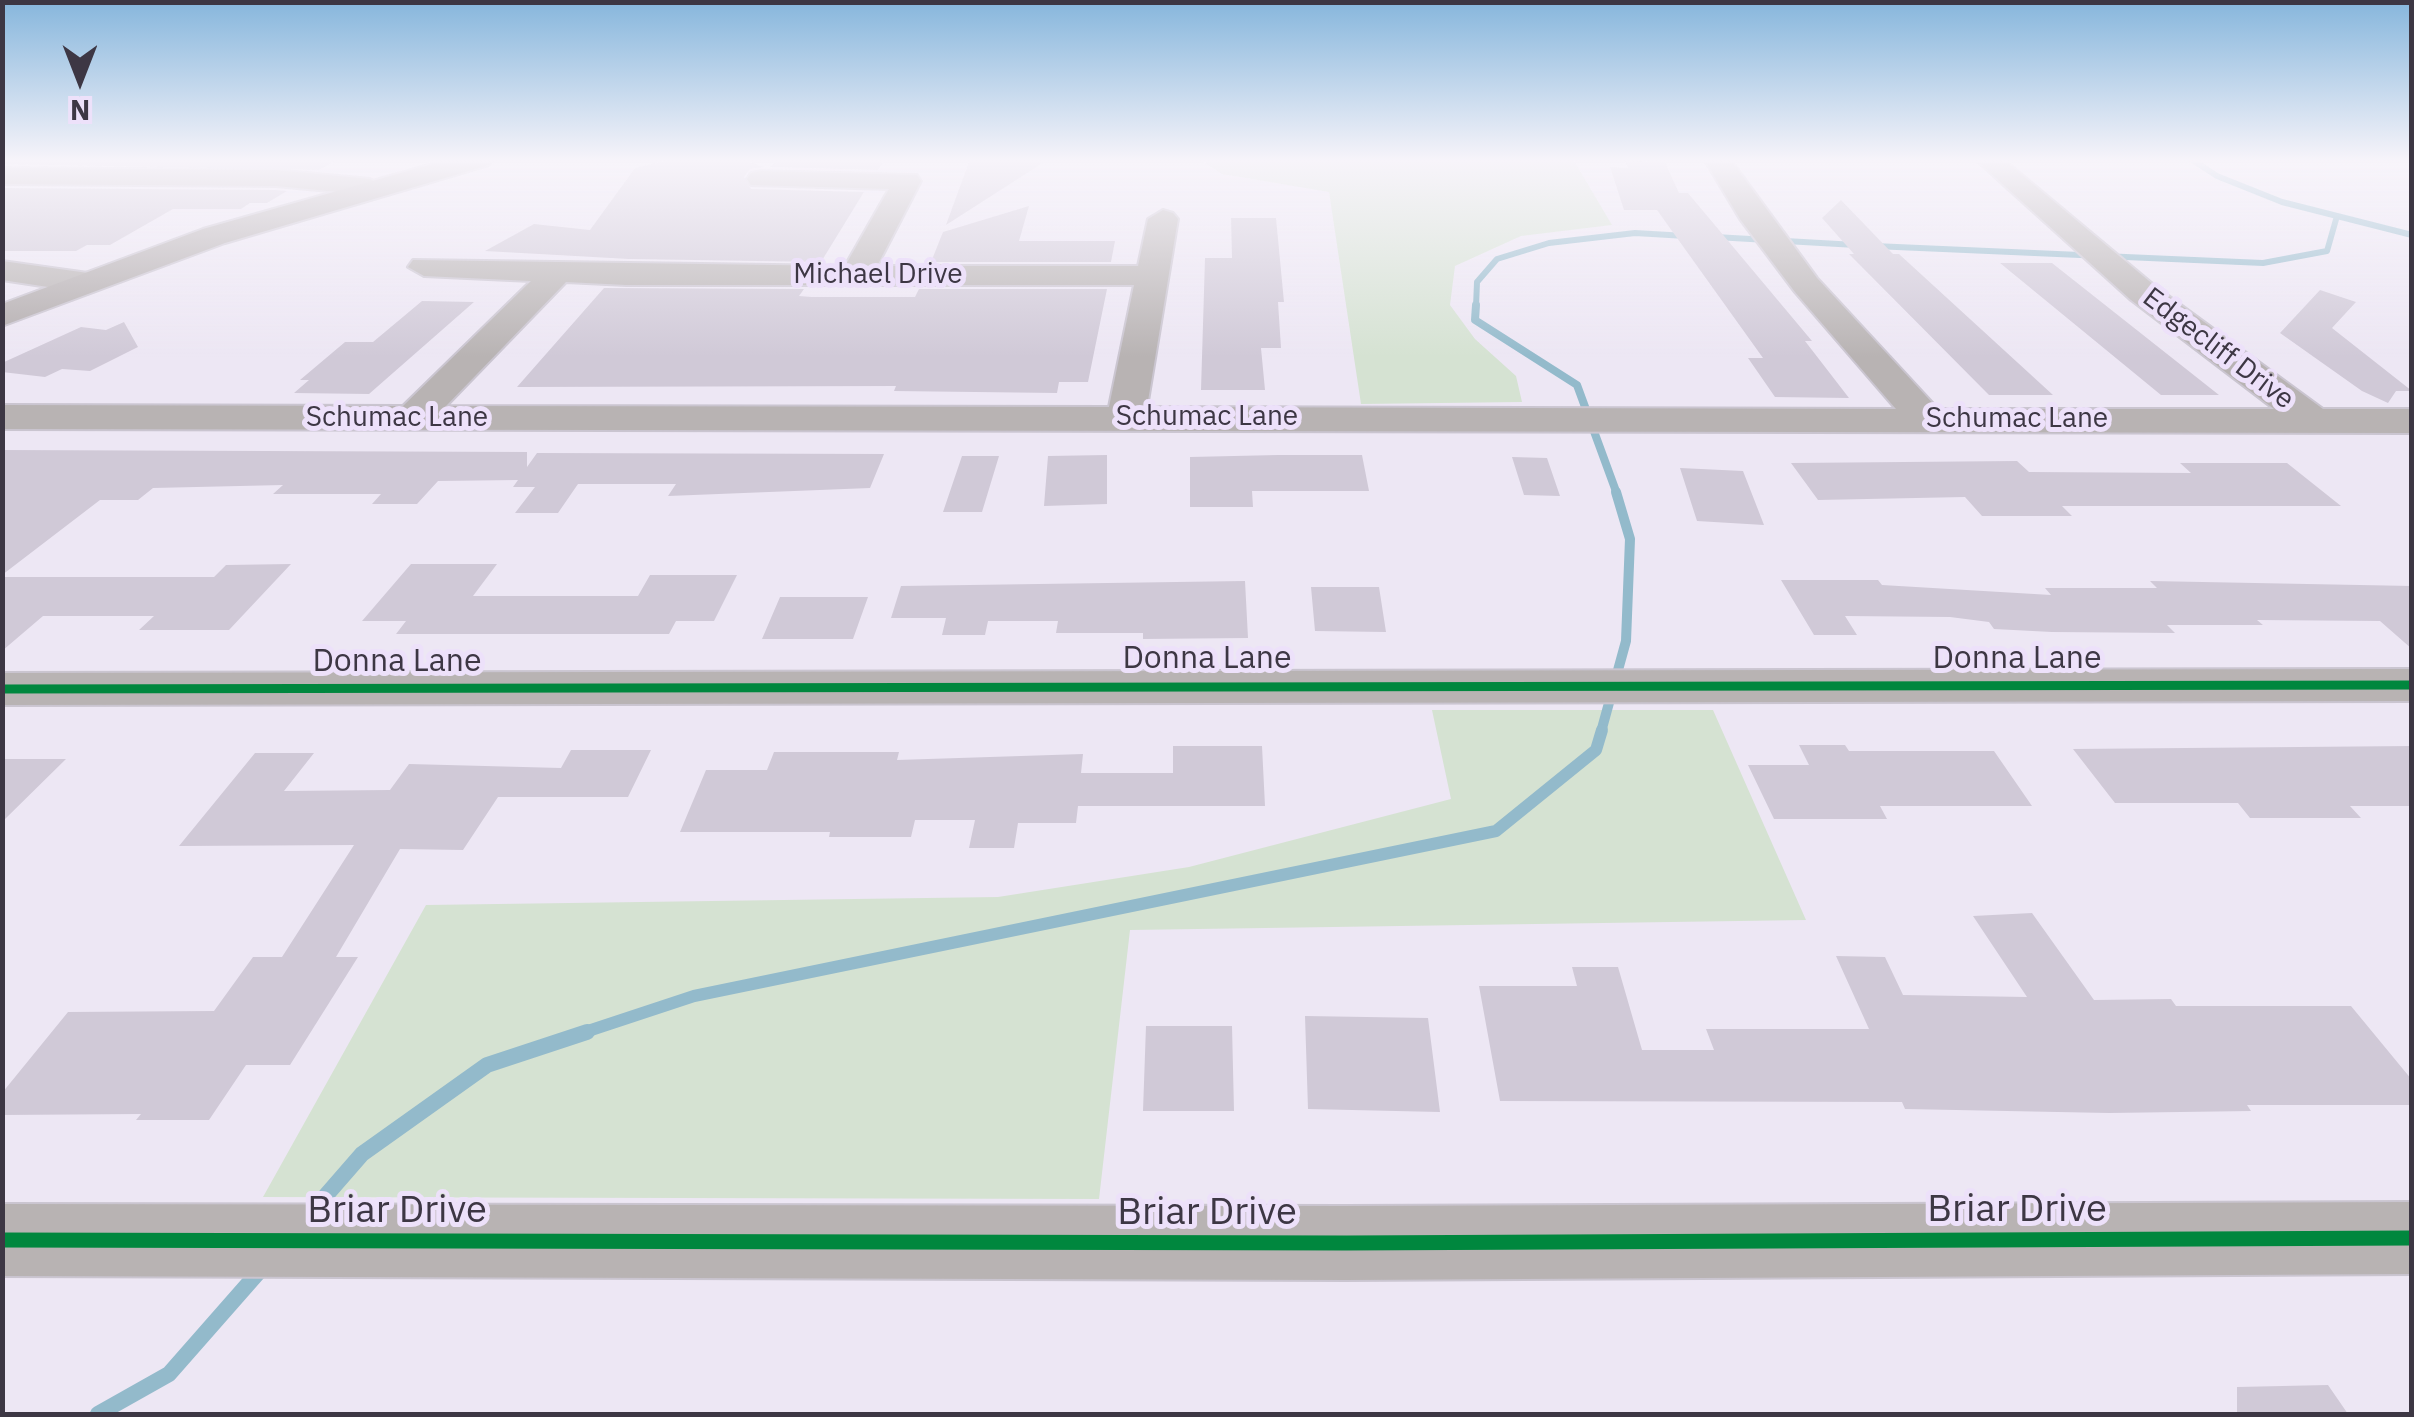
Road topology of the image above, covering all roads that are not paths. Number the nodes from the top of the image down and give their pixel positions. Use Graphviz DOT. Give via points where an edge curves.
graph roads {
  1 [pos="257,225"];
  2 [pos="883,225"];
  3 [pos="1162,225"];
  4 [pos="1761,225"];
  5 [pos="2063,225"];
  6 [pos="424,267"];
  7 [pos="2,270"];
  8 [pos="557,273"];
  9 [pos="856,276"];
  10 [pos="1152,276"];
  11 [pos="88,282"];
  12 [pos="2,316"];
  13 [pos="1126,417"];
  14 [pos="2,418"];
  15 [pos="413,418"];
  16 [pos="1926,419"];
  17 [pos="2314,420"];
  18 [pos="2412,421"];
  19 [pos="2412,684"];
  20 [pos="2,689"];
  21 [pos="2412,1238"];
  22 [pos="2,1240"];
  1 -- 11 [label="main road"];
  2 -- 9 [label="street"];
  3 -- 10 [label="street"];
  4 -- 16 [label="street"];
  5 -- 17 [label="street, Edgecliff Drive"];
  6 -- 8 [label="street, Michael Drive"];
  7 -- 11 [label="street"];
  8 -- 9 [label="street, Michael Drive"];
  8 -- 15 [label="street"];
  9 -- 10 [label="street, Michael Drive"];
  10 -- 13 [label="street"];
  11 -- 12 [label="main road"];
  13 -- 15 [label="street, Schumac Lane"];
  13 -- 16 [label="street, Schumac Lane"];
  14 -- 15 [label="street, Schumac Lane"];
  16 -- 17 [label="street, Schumac Lane"];
  17 -- 18 [label="street, Schumac Lane"];
  19 -- 20 [label="street, Donna Lane"];
  21 -- 22 [label="street, Briar Drive" via="1346,1244"];
}
